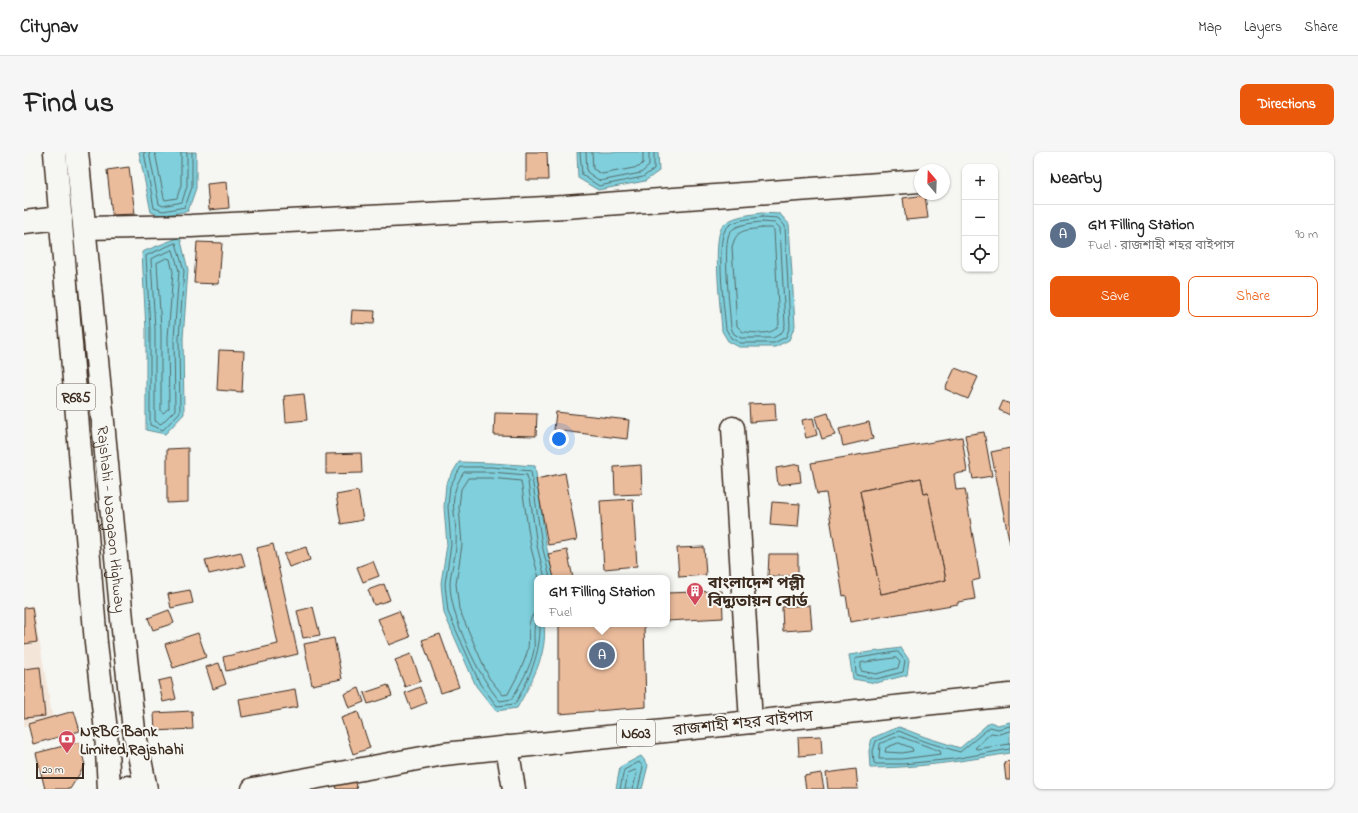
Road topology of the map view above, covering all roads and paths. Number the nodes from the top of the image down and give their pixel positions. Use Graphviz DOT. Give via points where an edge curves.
graph roads {
  1 [pos="55,152"];
  2 [pos="78,152"];
  3 [pos="914,181"];
  4 [pos="61,218"];
  5 [pos="24,222"];
  6 [pos="85,228"];
  7 [pos="733,428"];
  8 [pos="1010,695"];
  9 [pos="751,722"];
  10 [pos="507,747"];
  11 [pos="315,784"];
  12 [pos="109,789"];
  13 [pos="121,789"];
  14 [pos="139,789"];
  15 [pos="146,789"];
  16 [pos="259,789"];
  17 [pos="514,789"];
  1 -- 4 [label="main road, Rajshahi - Naogaon Highway / R685"];
  2 -- 6 [label="main road, Rajshahi - Naogaon Highway / R685"];
  3 -- 6 [label="main road" via="565,207 191,226"];
  4 -- 5 [label="main road"];
  4 -- 12 [label="main road, Rajshahi - Naogaon Highway / R685"];
  6 -- 15 [label="main road, Rajshahi - Naogaon Highway / R685" via="124,647 134,730"];
  7 -- 9 [label="main road"];
  8 -- 9 [label="main road, রাজশাহী শহর বাইপাস / N603"];
  9 -- 10 [label="main road, রাজশাহী শহর বাইপাস / N603"];
  10 -- 11 [label="main road, রাজশাহী শহর বাইপাস / N603" via="444,754"];
  10 -- 17 [label="main road"];
  11 -- 16 [label="main road, রাজশাহী শহর বাইপাস / N603"];
  13 -- 14 [label="main road"];
}
